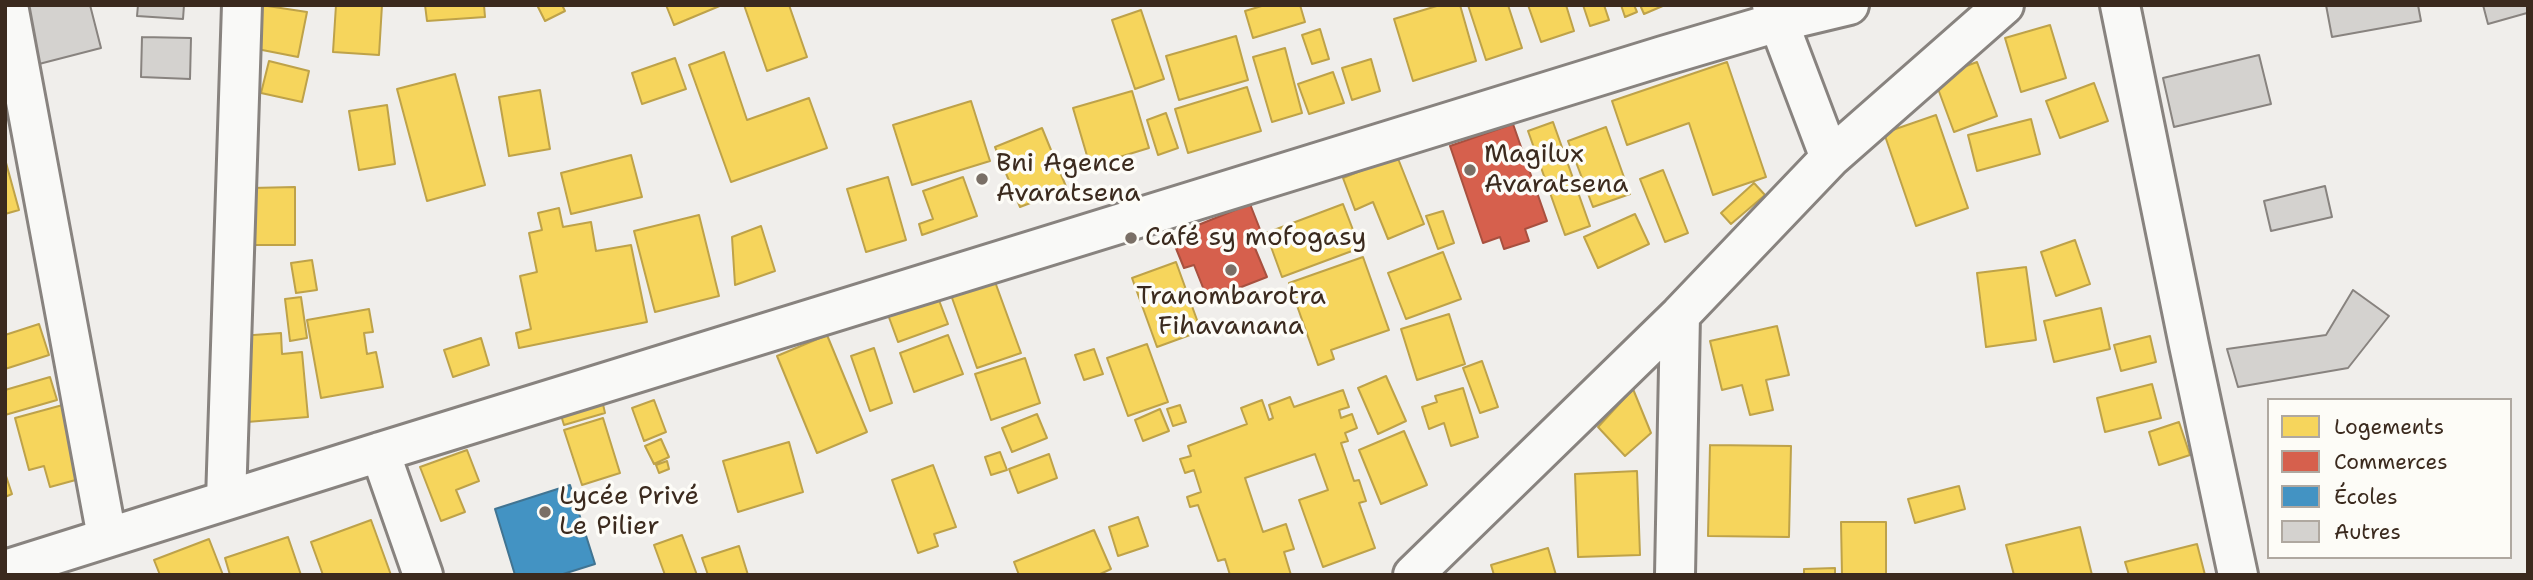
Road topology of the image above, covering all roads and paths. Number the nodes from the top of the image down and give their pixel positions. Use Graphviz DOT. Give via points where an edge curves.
graph roads {
  1 [pos="8,5"];
  2 [pos="242,5"];
  3 [pos="1849,5"];
  4 [pos="2004,5"];
  5 [pos="2120,5"];
  6 [pos="1775,14"];
  7 [pos="1830,158"];
  8 [pos="1680,315"];
  9 [pos="380,452"];
  10 [pos="226,500"];
  11 [pos="107,537"];
  12 [pos="5,570"];
  13 [pos="423,575"];
  14 [pos="1413,575"];
  15 [pos="1675,575"];
  16 [pos="2238,575"];
  1 -- 11 [label="street"];
  2 -- 10 [label="street"];
  3 -- 6 [label="street"];
  4 -- 7 [label="street"];
  5 -- 16 [label="street"];
  6 -- 7 [label="street"];
  6 -- 9 [label="street"];
  7 -- 8 [label="street"];
  8 -- 14 [label="street"];
  8 -- 15 [label="street"];
  9 -- 10 [label="street"];
  9 -- 13 [label="street"];
  10 -- 11 [label="street"];
  11 -- 12 [label="street"];
}
